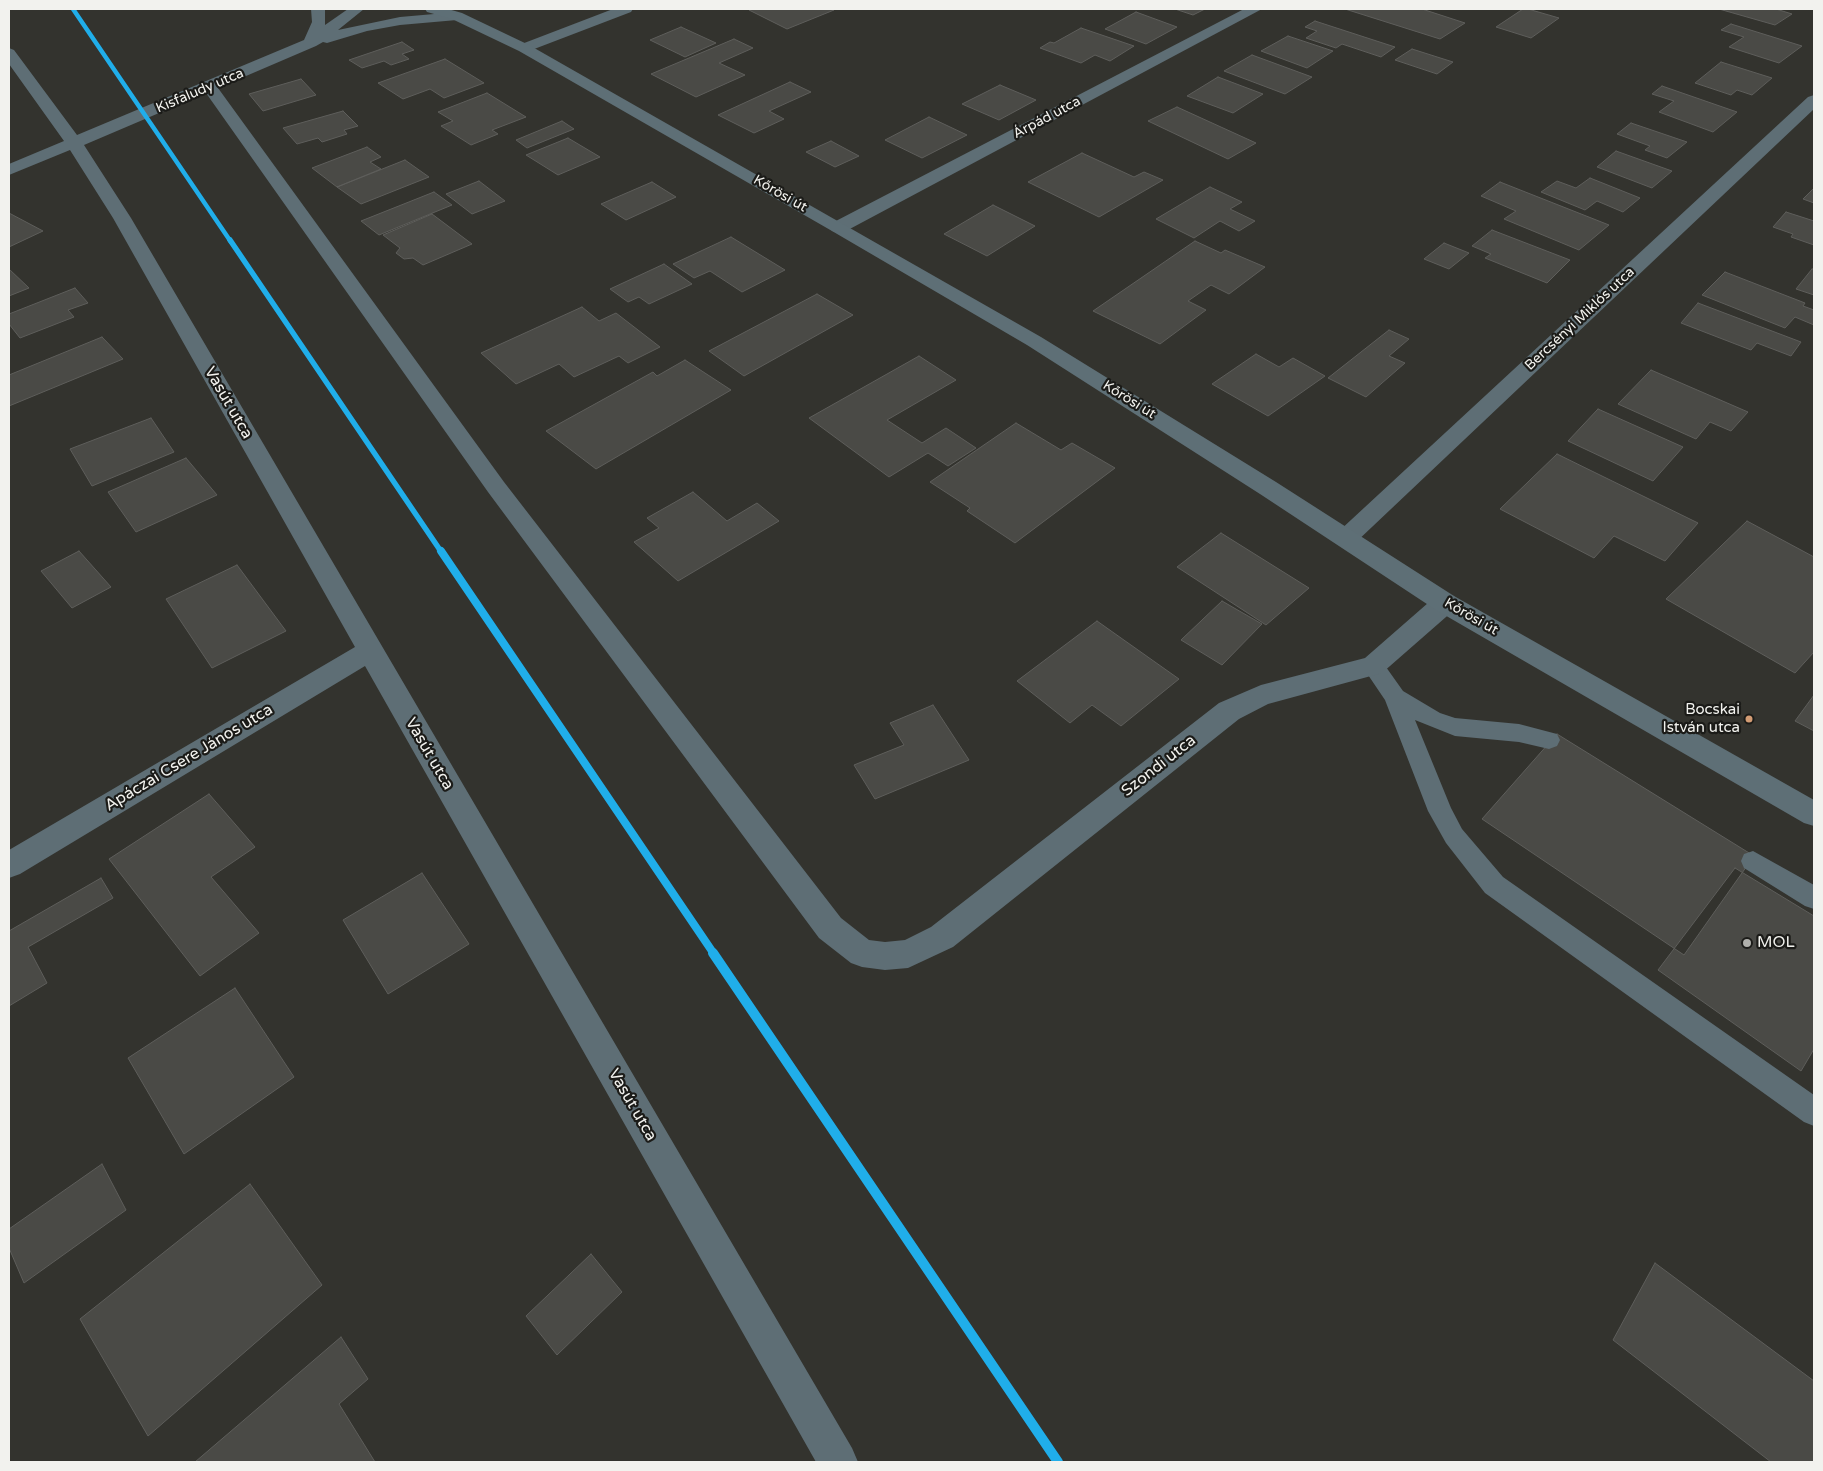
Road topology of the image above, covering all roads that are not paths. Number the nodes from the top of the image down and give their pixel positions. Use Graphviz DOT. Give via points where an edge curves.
graph roads {
  1 [pos="318,9"];
  2 [pos="356,9"];
  3 [pos="432,9"];
  4 [pos="626,9"];
  5 [pos="1255,9"];
  6 [pos="457,16"];
  7 [pos="311,43"];
  8 [pos="524,48"];
  9 [pos="9,53"];
  10 [pos="210,88"];
  11 [pos="1814,100"];
  12 [pos="74,143"];
  13 [pos="9,170"];
  14 [pos="839,227"];
  15 [pos="1346,538"];
  16 [pos="1445,603"];
  17 [pos="370,651"];
  18 [pos="1373,666"];
  19 [pos="1395,697"];
  20 [pos="1549,740"];
  21 [pos="1814,814"];
  22 [pos="1753,861"];
  23 [pos="9,865"];
  24 [pos="1814,898"];
  25 [pos="1814,1112"];
  26 [pos="838,1462"];
  1 -- 7 [label="street" via="319,22"];
  2 -- 7 [label="street, Kisfaludy utca"];
  3 -- 6 [label="main road, Kőrösi út"];
  4 -- 8 [label="street"];
  5 -- 14 [label="street, Árpád utca"];
  6 -- 7 [label="street" via="392,22"];
  6 -- 8 [label="main road, Kőrösi út"];
  7 -- 10 [label="street, Kisfaludy utca"];
  8 -- 14 [label="main road, Kőrösi út"];
  9 -- 12 [label="street, Vasút utca"];
  10 -- 12 [label="street, Kisfaludy utca"];
  10 -- 18 [label="street, Szondi utca" via="496,487 830,928 862,953 908,954 942,937 1229,711 1260,696"];
  11 -- 15 [label="street, Bercsényi Miklós utca"];
  12 -- 13 [label="street, Kisfaludy utca"];
  12 -- 17 [label="street, Vasút utca" via="122,218"];
  14 -- 15 [label="main road, Kőrösi út" via="1034,341"];
  15 -- 16 [label="main road, Kőrösi út"];
  16 -- 18 [label="street, Szondi utca"];
  16 -- 21 [label="main road, Kőrösi út"];
  17 -- 23 [label="street, Apáczai Csere János utca"];
  17 -- 26 [label="street, Vasút utca"];
  18 -- 19 [label="lane"];
  19 -- 20 [label="lane" via="1432,719 1455,727 1519,733"];
  19 -- 25 [label="lane" via="1440,811 1454,836 1494,885"];
  22 -- 24 [label="lane"];
}
